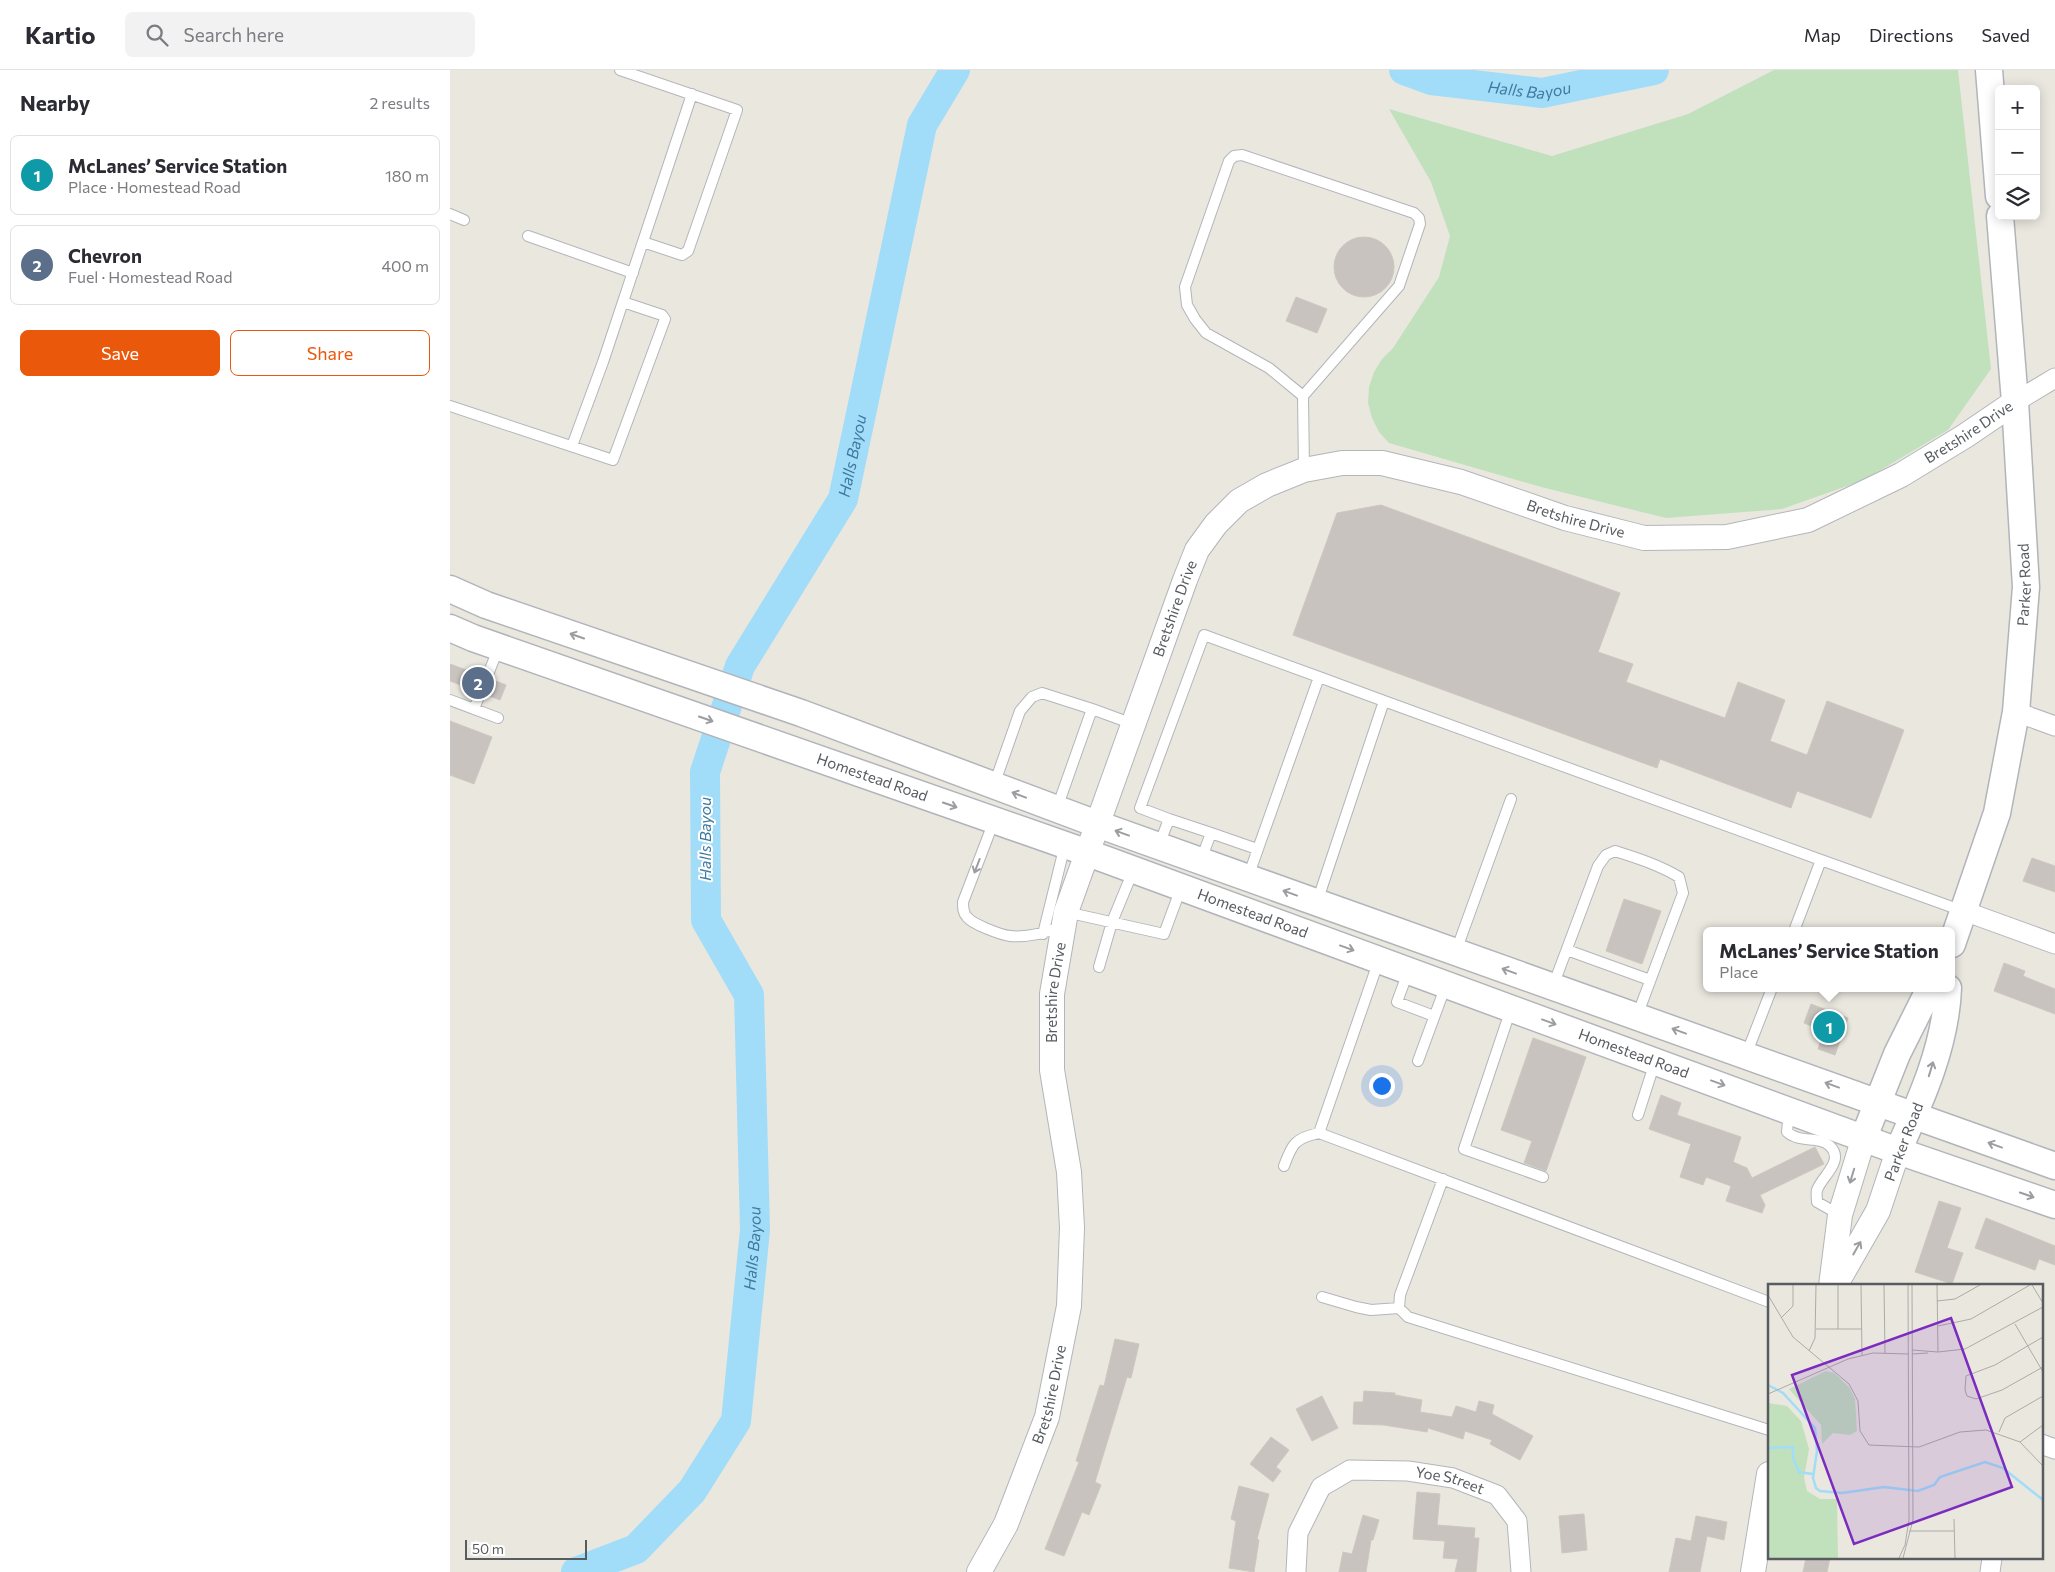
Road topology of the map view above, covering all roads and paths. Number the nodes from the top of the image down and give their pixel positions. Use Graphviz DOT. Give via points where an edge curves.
graph roads {
  1 [pos="620,70"];
  2 [pos="1989,70"];
  3 [pos="692,94"];
  4 [pos="1997,175"];
  5 [pos="450,214"];
  6 [pos="464,220"];
  7 [pos="2000,220"];
  8 [pos="528,236"];
  9 [pos="643,242"];
  10 [pos="633,273"];
  11 [pos="623,302"];
  12 [pos="2055,378"];
  13 [pos="1303,396"];
  14 [pos="2015,402"];
  15 [pos="450,406"];
  16 [pos="572,446"];
  17 [pos="1304,470"];
  18 [pos="450,590"];
  19 [pos="450,628"];
  20 [pos="499,647"];
  21 [pos="617,650"];
  22 [pos="1320,677"];
  23 [pos="608,685"];
  24 [pos="450,700"];
  25 [pos="1384,701"];
  26 [pos="474,709"];
  27 [pos="1092,709"];
  28 [pos="2016,712"];
  29 [pos="498,718"];
  30 [pos="1133,724"];
  31 [pos="2055,726"];
  32 [pos="850,732"];
  33 [pos="837,765"];
  34 [pos="994,785"];
  35 [pos="1511,799"];
  36 [pos="1056,809"];
  37 [pos="1169,819"];
  38 [pos="994,820"];
  39 [pos="1097,824"];
  40 [pos="1211,833"];
  41 [pos="1159,846"];
  42 [pos="1076,849"];
  43 [pos="1257,849"];
  44 [pos="1821,860"];
  45 [pos="1201,861"];
  46 [pos="1134,870"];
  47 [pos="1248,878"];
  48 [pos="1181,888"];
  49 [pos="1319,903"];
  50 [pos="1964,912"];
  51 [pos="1112,922"];
  52 [pos="1058,924"];
  53 [pos="1796,927"];
  54 [pos="1312,935"];
  55 [pos="1955,936"];
  56 [pos="2055,944"];
  57 [pos="1567,950"];
  58 [pos="1455,952"];
  59 [pos="1379,960"];
  60 [pos="1100,968"];
  61 [pos="1409,971"];
  62 [pos="1650,980"];
  63 [pos="1446,984"];
  64 [pos="1553,986"];
  65 [pos="1770,992"];
  66 [pos="1928,992"];
  67 [pos="1947,992"];
  68 [pos="1512,1008"];
  69 [pos="1434,1016"];
  70 [pos="1637,1016"];
  71 [pos="1746,1055"];
  72 [pos="1418,1061"];
  73 [pos="1656,1061"];
  74 [pos="1878,1102"];
  75 [pos="1789,1109"];
  76 [pos="1638,1115"];
  77 [pos="1915,1115"];
  78 [pos="1319,1133"];
  79 [pos="1864,1138"];
  80 [pos="1898,1151"];
  81 [pos="1284,1166"];
  82 [pos="2055,1166"];
  83 [pos="1543,1177"];
  84 [pos="1443,1179"];
  85 [pos="2055,1205"];
  86 [pos="1840,1215"];
  87 [pos="1831,1284"];
  88 [pos="1836,1284"];
  89 [pos="1322,1297"];
  90 [pos="1768,1302"];
  91 [pos="1399,1308"];
  92 [pos="1768,1430"];
  93 [pos="2042,1444"];
  94 [pos="2055,1449"];
  95 [pos="1768,1480"];
  96 [pos="979,1572"];
  97 [pos="1296,1572"];
  98 [pos="1521,1572"];
  99 [pos="1753,1572"];
  1 -- 3 [label="lane"];
  2 -- 4 [label="main road"];
  3 -- 9 [label="lane"];
  3 -- 9 [label="lane" via="734,108 737,114 688,251 682,255"];
  5 -- 6 [label="lane"];
  7 -- 14 [label="main road, Parker Road"];
  8 -- 10 [label="lane"];
  9 -- 10 [label="lane"];
  10 -- 11 [label="lane"];
  11 -- 16 [label="lane"];
  11 -- 16 [label="lane" via="662,315 665,319 613,460"];
  12 -- 14 [label="street, Bretshire Drive"];
  13 -- 13 [label="lane" via="1269,368 1206,333 1187,305 1185,286 1229,161 1234,156 1242,155 1414,213 1419,218 1420,224 1398,286"];
  13 -- 17 [label="lane"];
  14 -- 17 [label="street, Bretshire Drive" via="1901,475 1808,520 1727,537 1644,538 1565,518 1461,482 1382,463 1342,463"];
  14 -- 28 [label="main road, Parker Road" via="2026,587"];
  15 -- 16 [label="lane"];
  17 -- 30 [label="street, Bretshire Drive" via="1239,501 1197,550"];
  21 -- 18 [label="main road, one-way"];
  19 -- 20 [label="main road, Homestead Road"];
  20 -- 23 [label="main road, Homestead Road"];
  20 -- 26 [label="lane"];
  21 -- 23 [label="main road"];
  21 -- 32 [label="main road"];
  22 -- 25 [label="lane"];
  22 -- 37 [label="lane" via="1204,635 1140,808"];
  22 -- 43 [label="lane"];
  23 -- 33 [label="main road, Homestead Road, one-way"];
  24 -- 26 [label="lane"];
  25 -- 44 [label="lane"];
  25 -- 49 [label="lane"];
  26 -- 29 [label="lane"];
  27 -- 30 [label="lane"];
  27 -- 34 [label="lane" via="1042,693 1032,697 1020,711"];
  27 -- 36 [label="lane"];
  28 -- 31 [label="street"];
  28 -- 50 [label="main road, Parker Road" via="1997,813"];
  30 -- 39 [label="street, Bretshire Drive"];
  32 -- 33 [label="main road"];
  32 -- 34 [label="main road"];
  33 -- 38 [label="main road, Homestead Road, one-way"];
  36 -- 34 [label="main road, one-way"];
  35 -- 58 [label="lane"];
  36 -- 39 [label="main road"];
  37 -- 40 [label="lane"];
  37 -- 41 [label="lane"];
  38 -- 42 [label="main road, Homestead Road"];
  38 -- 52 [label="lane, one-way" via="963,902 967,919 1010,936"];
  41 -- 39 [label="main road, one-way"];
  39 -- 42 [label="street, Bretshire Drive"];
  40 -- 43 [label="lane"];
  40 -- 45 [label="lane"];
  41 -- 45 [label="main road"];
  42 -- 46 [label="main road, Homestead Road"];
  42 -- 52 [label="street, Bretshire Drive"];
  42 -- 52 [label="lane"];
  43 -- 47 [label="lane"];
  44 -- 50 [label="lane"];
  44 -- 53 [label="lane"];
  45 -- 47 [label="main road"];
  46 -- 48 [label="main road, Homestead Road"];
  46 -- 51 [label="lane"];
  49 -- 47 [label="main road, one-way"];
  48 -- 51 [label="lane" via="1164,934"];
  48 -- 54 [label="main road, Homestead Road"];
  49 -- 54 [label="main road"];
  49 -- 58 [label="main road"];
  50 -- 55 [label="main road, Parker Road"];
  50 -- 56 [label="street"];
  51 -- 52 [label="lane"];
  51 -- 60 [label="lane"];
  52 -- 96 [label="street, Bretshire Drive" via="1052,994 1052,1070 1069,1172 1072,1228 1069,1306 1047,1418 1006,1524"];
  54 -- 59 [label="main road, Homestead Road, one-way"];
  57 -- 62 [label="lane"];
  57 -- 62 [label="lane" via="1598,866 1606,855 1615,851 1667,869 1678,877 1683,893"];
  57 -- 64 [label="lane"];
  64 -- 58 [label="main road, one-way"];
  59 -- 61 [label="main road, Homestead Road"];
  59 -- 78 [label="lane"];
  61 -- 63 [label="main road, Homestead Road"];
  61 -- 69 [label="lane" via="1397,1002"];
  62 -- 70 [label="lane"];
  63 -- 68 [label="main road, Homestead Road"];
  63 -- 69 [label="lane"];
  64 -- 70 [label="main road"];
  65 -- 71 [label="lane"];
  66 -- 74 [label="main road" via="1897,1054"];
  77 -- 67 [label="main road, Parker Road, one-way" via="1937,1049"];
  68 -- 73 [label="main road, Homestead Road, one-way"];
  68 -- 83 [label="lane" via="1464,1149"];
  69 -- 72 [label="lane"];
  71 -- 70 [label="main road, one-way"];
  74 -- 71 [label="main road, one-way"];
  73 -- 75 [label="main road, Homestead Road, one-way"];
  73 -- 76 [label="lane"];
  74 -- 77 [label="main road"];
  74 -- 79 [label="main road"];
  75 -- 79 [label="main road, Homestead Road"];
  75 -- 86 [label="lane" via="1787,1132 1795,1138 1826,1142 1834,1151 1835,1161 1817,1191 1817,1202"];
  77 -- 80 [label="main road, Parker Road"];
  82 -- 77 [label="main road, one-way"];
  78 -- 81 [label="lane" via="1297,1140"];
  78 -- 84 [label="lane"];
  79 -- 80 [label="main road, Homestead Road"];
  79 -- 86 [label="street, one-way"];
  80 -- 85 [label="main road, Homestead Road, one-way"];
  88 -- 80 [label="street, Parker Road, one-way" via="1878,1211"];
  84 -- 90 [label="lane"];
  84 -- 91 [label="lane" via="1400,1295"];
  86 -- 87 [label="street"];
  89 -- 91 [label="lane" via="1356,1308"];
  91 -- 92 [label="lane" via="1408,1318"];
  93 -- 94 [label="street"];
  95 -- 99 [label="street"];
  97 -- 98 [label="street, Yoe Street" via="1298,1533 1321,1487 1350,1470 1408,1471 1453,1478 1497,1495 1517,1521"];
}
